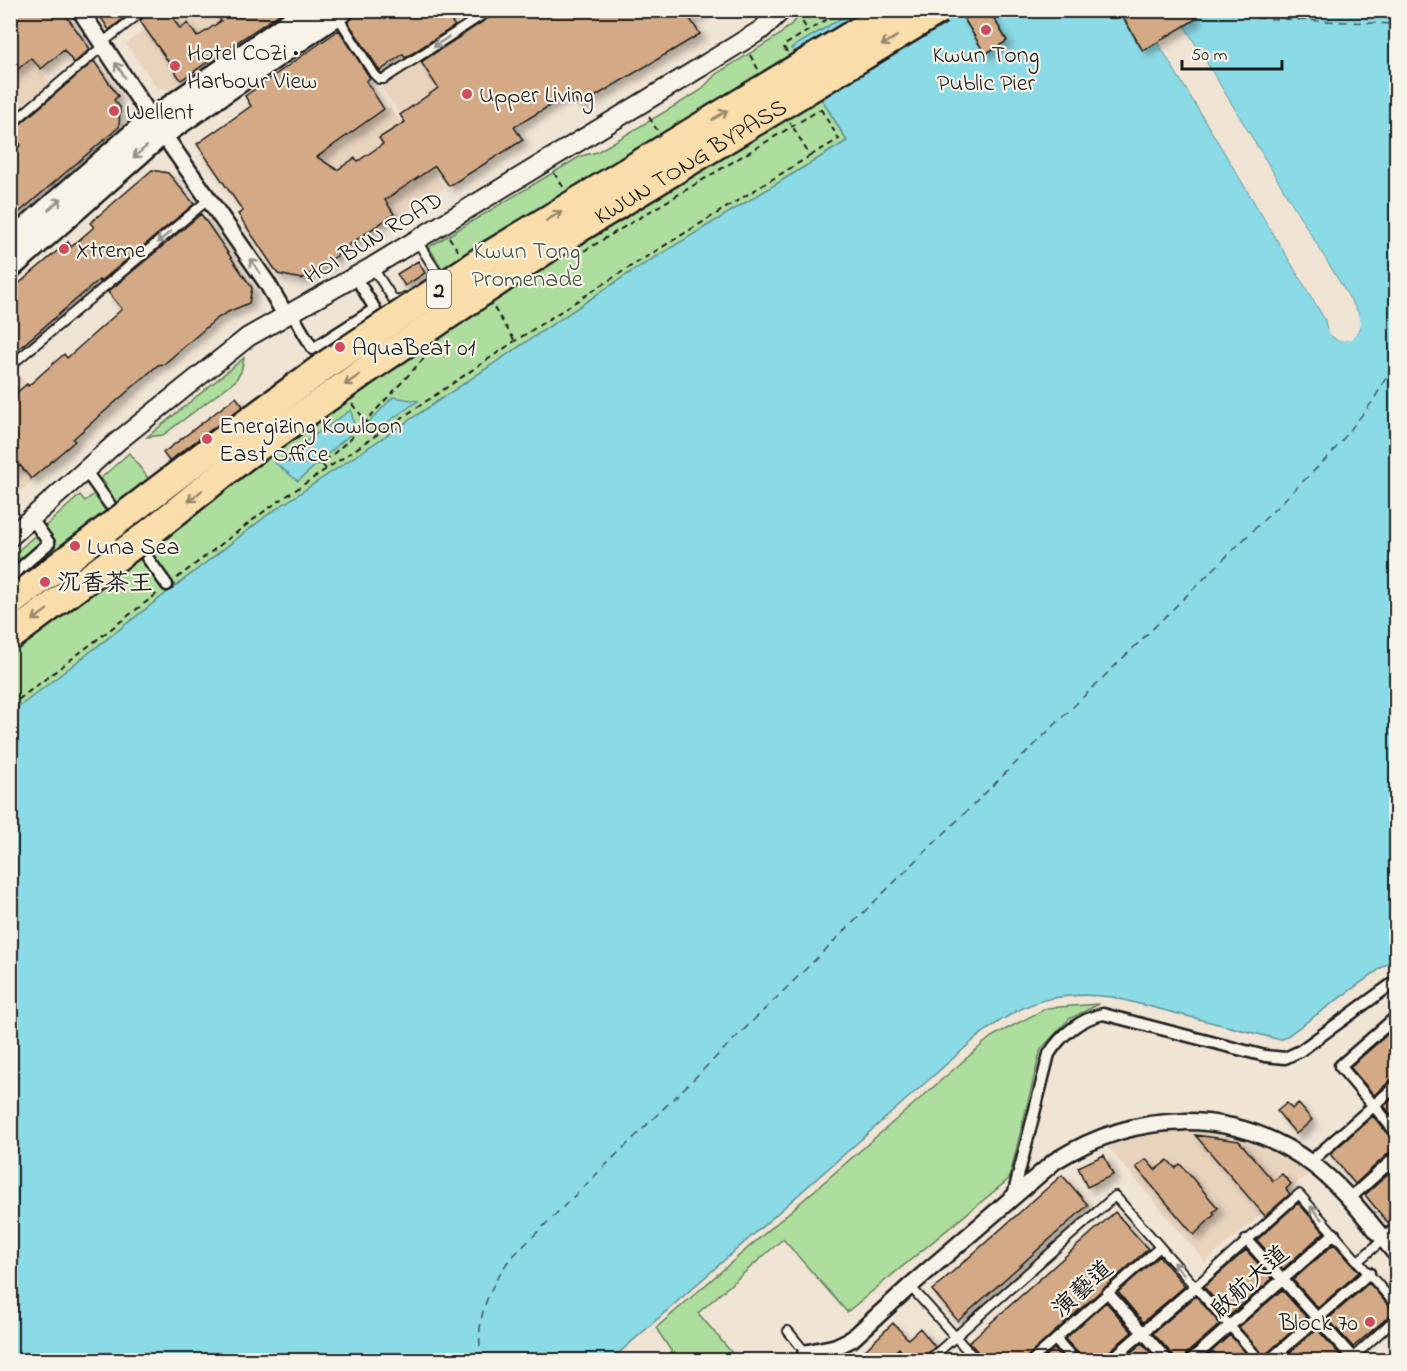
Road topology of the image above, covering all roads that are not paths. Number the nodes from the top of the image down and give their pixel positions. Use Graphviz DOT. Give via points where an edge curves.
graph roads {
  1 [pos="80,10"];
  2 [pos="144,10"];
  3 [pos="308,10"];
  4 [pos="490,10"];
  5 [pos="773,10"];
  6 [pos="893,10"];
  7 [pos="939,10"];
  8 [pos="790,12"];
  9 [pos="339,13"];
  10 [pos="761,30"];
  11 [pos="103,44"];
  12 [pos="10,125"];
  13 [pos="158,126"];
  14 [pos="209,199"];
  15 [pos="416,240"];
  16 [pos="10,242"];
  17 [pos="372,267"];
  18 [pos="10,268"];
  19 [pos="361,286"];
  20 [pos="425,286"];
  21 [pos="416,291"];
  22 [pos="292,319"];
  23 [pos="10,366"];
  24 [pos="85,470"];
  25 [pos="32,519"];
  26 [pos="10,537"];
  27 [pos="10,577"];
  28 [pos="167,585"];
  29 [pos="10,603"];
  30 [pos="10,637"];
  31 [pos="1396,981"];
  32 [pos="1396,1020"];
  33 [pos="1396,1086"];
  34 [pos="1374,1106"];
  35 [pos="1396,1132"];
  36 [pos="1396,1157"];
  37 [pos="1310,1162"];
  38 [pos="1013,1198"];
  39 [pos="1349,1199"];
  40 [pos="1396,1228"];
  41 [pos="1334,1234"];
  42 [pos="1384,1239"];
  43 [pos="1247,1240"];
  44 [pos="1160,1247"];
  45 [pos="1396,1254"];
  46 [pos="1358,1261"];
  47 [pos="1369,1273"];
  48 [pos="1282,1280"];
  49 [pos="910,1286"];
  50 [pos="1195,1287"];
  51 [pos="1108,1293"];
  52 [pos="1396,1305"];
  53 [pos="1396,1318"];
  54 [pos="1317,1319"];
  55 [pos="1229,1326"];
  56 [pos="788,1331"];
  57 [pos="1142,1333"];
  58 [pos="955,1337"];
  59 [pos="1056,1340"];
  60 [pos="805,1357"];
  61 [pos="1350,1359"];
  62 [pos="929,1360"];
  63 [pos="976,1360"];
  64 [pos="1032,1360"];
  65 [pos="1074,1360"];
  66 [pos="1111,1360"];
  67 [pos="1167,1360"];
  68 [pos="1191,1360"];
  69 [pos="1260,1360"];
  70 [pos="1270,1360"];
  1 -- 11 [label="street"];
  2 -- 11 [label="lane"];
  3 -- 13 [label="main road"];
  4 -- 9 [label="lane, one-way" via="379,79"];
  5 -- 10 [label="street"];
  29 -- 6 [label="highway, KWUN TONG BYPASS / 2, one-way, bridge" via="330,362 488,256"];
  7 -- 30 [label="highway, KWUN TONG BYPASS / 2, one-way, bridge" via="568,236 411,340 244,457"];
  8 -- 10 [label="street, HOI BUN ROAD"];
  9 -- 13 [label="main road"];
  10 -- 15 [label="street, HOI BUN ROAD"];
  11 -- 12 [label="lane"];
  13 -- 11 [label="street, one-way"];
  13 -- 14 [label="street"];
  16 -- 13 [label="main road, one-way"];
  13 -- 18 [label="main road, one-way" via="142,150"];
  22 -- 14 [label="street, one-way"];
  14 -- 23 [label="lane, one-way"];
  15 -- 17 [label="street, HOI BUN ROAD"];
  15 -- 20 [label="lane" via="436,271 434,280"];
  17 -- 21 [label="lane" via="395,301"];
  17 -- 22 [label="street, HOI BUN ROAD"];
  19 -- 22 [label="street" via="375,309 313,349"];
  22 -- 24 [label="street, HOI BUN ROAD" via="268,324 240,343"];
  24 -- 25 [label="street, HOI BUN ROAD"];
  24 -- 28 [label="street"];
  25 -- 26 [label="street, HOI BUN ROAD"];
  25 -- 27 [label="street" via="49,543"];
  31 -- 38 [label="street" via="1285,1058 1102,1014 1083,1022 1049,1054"];
  32 -- 34 [label="street" via="1340,1066"];
  33 -- 34 [label="street"];
  34 -- 35 [label="street"];
  34 -- 37 [label="street"];
  36 -- 39 [label="street"];
  37 -- 38 [label="street" via="1275,1142 1234,1127 1191,1121 1149,1124 1109,1133 1072,1150"];
  37 -- 39 [label="street"];
  38 -- 49 [label="street"];
  39 -- 42 [label="street"];
  40 -- 42 [label="street"];
  41 -- 43 [label="lane, one-way" via="1299,1194"];
  41 -- 46 [label="lane"];
  41 -- 48 [label="street, 啟航大道"];
  42 -- 45 [label="street"];
  42 -- 46 [label="lane"];
  43 -- 48 [label="street"];
  43 -- 50 [label="lane"];
  50 -- 44 [label="lane, one-way"];
  44 -- 51 [label="lane, 演藝道"];
  44 -- 58 [label="lane" via="1115,1196"];
  46 -- 47 [label="lane"];
  47 -- 52 [label="lane"];
  47 -- 54 [label="street"];
  48 -- 54 [label="street"];
  48 -- 55 [label="street, 啟航大道"];
  49 -- 58 [label="lane"];
  49 -- 60 [label="street" via="852,1339"];
  50 -- 55 [label="lane"];
  50 -- 57 [label="street"];
  51 -- 57 [label="street"];
  51 -- 59 [label="lane, 演藝道"];
  53 -- 61 [label="lane"];
  54 -- 61 [label="street"];
  54 -- 70 [label="street"];
  55 -- 68 [label="street, 啟航大道"];
  55 -- 69 [label="lane"];
  56 -- 60 [label="lane"];
  57 -- 66 [label="street"];
  57 -- 67 [label="street"];
  58 -- 62 [label="lane"];
  58 -- 63 [label="lane"];
  59 -- 64 [label="lane, 演藝道"];
  59 -- 65 [label="street"];
}
